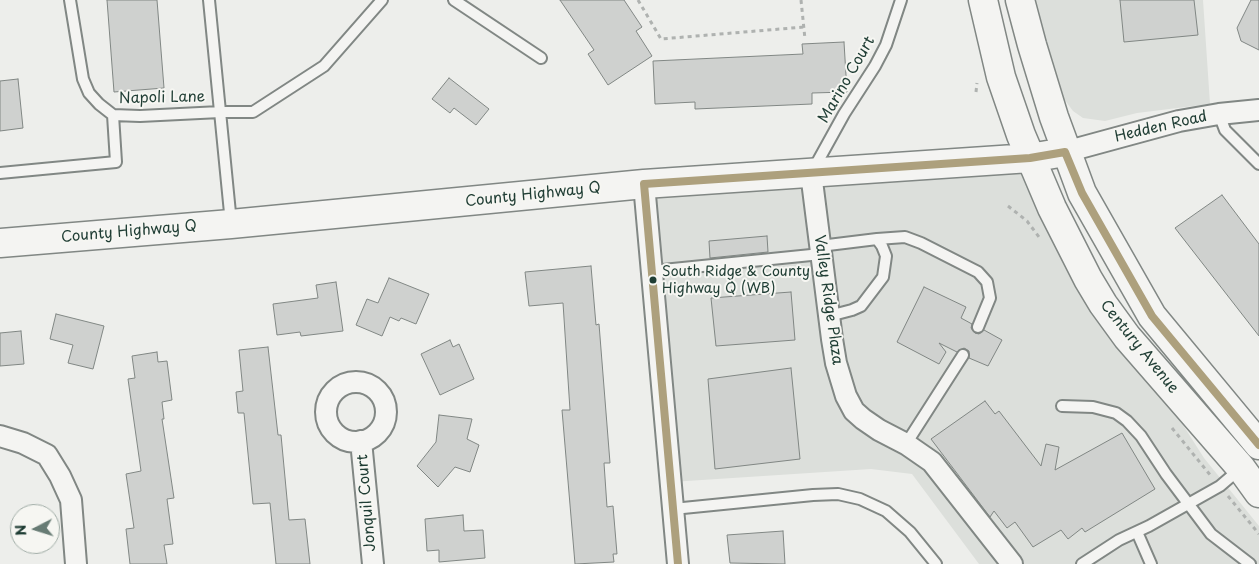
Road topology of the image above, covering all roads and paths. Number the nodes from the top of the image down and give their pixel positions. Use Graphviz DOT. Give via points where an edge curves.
graph roads {
  1 [pos="70,0"];
  2 [pos="209,0"];
  3 [pos="382,0"];
  4 [pos="454,0"];
  5 [pos="638,0"];
  6 [pos="801,0"];
  7 [pos="901,0"];
  8 [pos="983,0"];
  9 [pos="1020,0"];
  10 [pos="804,27"];
  11 [pos="805,39"];
  12 [pos="541,58"];
  13 [pos="1259,110"];
  14 [pos="220,112"];
  15 [pos="1219,114"];
  16 [pos="113,115"];
  17 [pos="1065,152"];
  18 [pos="1030,158"];
  19 [pos="1259,164"];
  20 [pos="0,173"];
  21 [pos="811,173"];
  22 [pos="644,184"];
  23 [pos="1008,206"];
  24 [pos="1027,221"];
  25 [pos="231,224"];
  26 [pos="877,239"];
  27 [pos="0,242"];
  28 [pos="821,250"];
  29 [pos="652,271"];
  30 [pos="829,316"];
  31 [pos="978,327"];
  32 [pos="963,355"];
  33 [pos="1062,406"];
  34 [pos="0,436"];
  35 [pos="361,441"];
  36 [pos="906,444"];
  37 [pos="1259,445"];
  38 [pos="1241,468"];
  39 [pos="1259,493"];
  40 [pos="1230,498"];
  41 [pos="1190,503"];
  42 [pos="673,509"];
  43 [pos="1137,532"];
  44 [pos="1259,534"];
  45 [pos="1087,562"];
  46 [pos="76,564"];
  47 [pos="373,564"];
  48 [pos="678,564"];
  49 [pos="936,564"];
  50 [pos="1012,564"];
  51 [pos="1151,564"];
  52 [pos="1250,564"];
  1 -- 16 [label="lane, Napoli Lane" via="83,79 89,93"];
  2 -- 14 [label="lane"];
  3 -- 14 [label="lane, Napoli Lane" via="324,66 253,112"];
  4 -- 12 [label="lane"];
  5 -- 10 [label="path" via="661,39"];
  6 -- 10 [label="path"];
  7 -- 21 [label="lane, Marino Court" via="882,52"];
  8 -- 18 [label="main road, Century Avenue" via="1001,77"];
  9 -- 17 [label="main road, Century Avenue"];
  10 -- 11 [label="path"];
  13 -- 15 [label="street, Hedden Road"];
  14 -- 16 [label="lane, Napoli Lane"];
  14 -- 25 [label="lane"];
  15 -- 17 [label="street, Hedden Road" via="1162,125"];
  15 -- 19 [label="lane" via="1225,130"];
  16 -- 20 [label="lane" via="116,162"];
  17 -- 18 [label="main road, County Highway Q"];
  17 -- 37 [label="main road, Century Avenue" via="1082,193 1152,316"];
  18 -- 21 [label="main road, County Highway Q"];
  18 -- 38 [label="main road, Century Avenue" via="1052,208 1103,304 1127,337"];
  21 -- 22 [label="main road, County Highway Q"];
  21 -- 28 [label="street, Valley Ridge Plaza"];
  22 -- 25 [label="main road, County Highway Q"];
  22 -- 29 [label="street"];
  23 -- 24 [label="path"];
  25 -- 27 [label="main road, County Highway Q"];
  26 -- 28 [label="lane"];
  26 -- 30 [label="lane" via="886,256 883,277 861,306"];
  26 -- 31 [label="lane" via="905,237 978,272 988,282 990,298"];
  28 -- 29 [label="lane"];
  28 -- 30 [label="street, Valley Ridge Plaza"];
  29 -- 42 [label="street"];
  30 -- 36 [label="street, Valley Ridge Plaza" via="840,380 854,411 879,430"];
  32 -- 36 [label="lane"];
  33 -- 41 [label="lane" via="1116,412 1141,436"];
  34 -- 46 [label="street" via="46,455 60,476 70,500"];
  35 -- 47 [label="street, Jonquil Court"];
  36 -- 50 [label="street, Valley Ridge Plaza" via="932,462"];
  38 -- 39 [label="main road, Century Avenue"];
  38 -- 41 [label="lane" via="1220,486"];
  40 -- 44 [label="path"];
  41 -- 43 [label="lane"];
  41 -- 52 [label="lane" via="1211,534"];
  42 -- 48 [label="street"];
  42 -- 49 [label="lane" via="838,494 860,499 886,511 910,532"];
  43 -- 45 [label="lane"];
  43 -- 51 [label="lane"];
}
